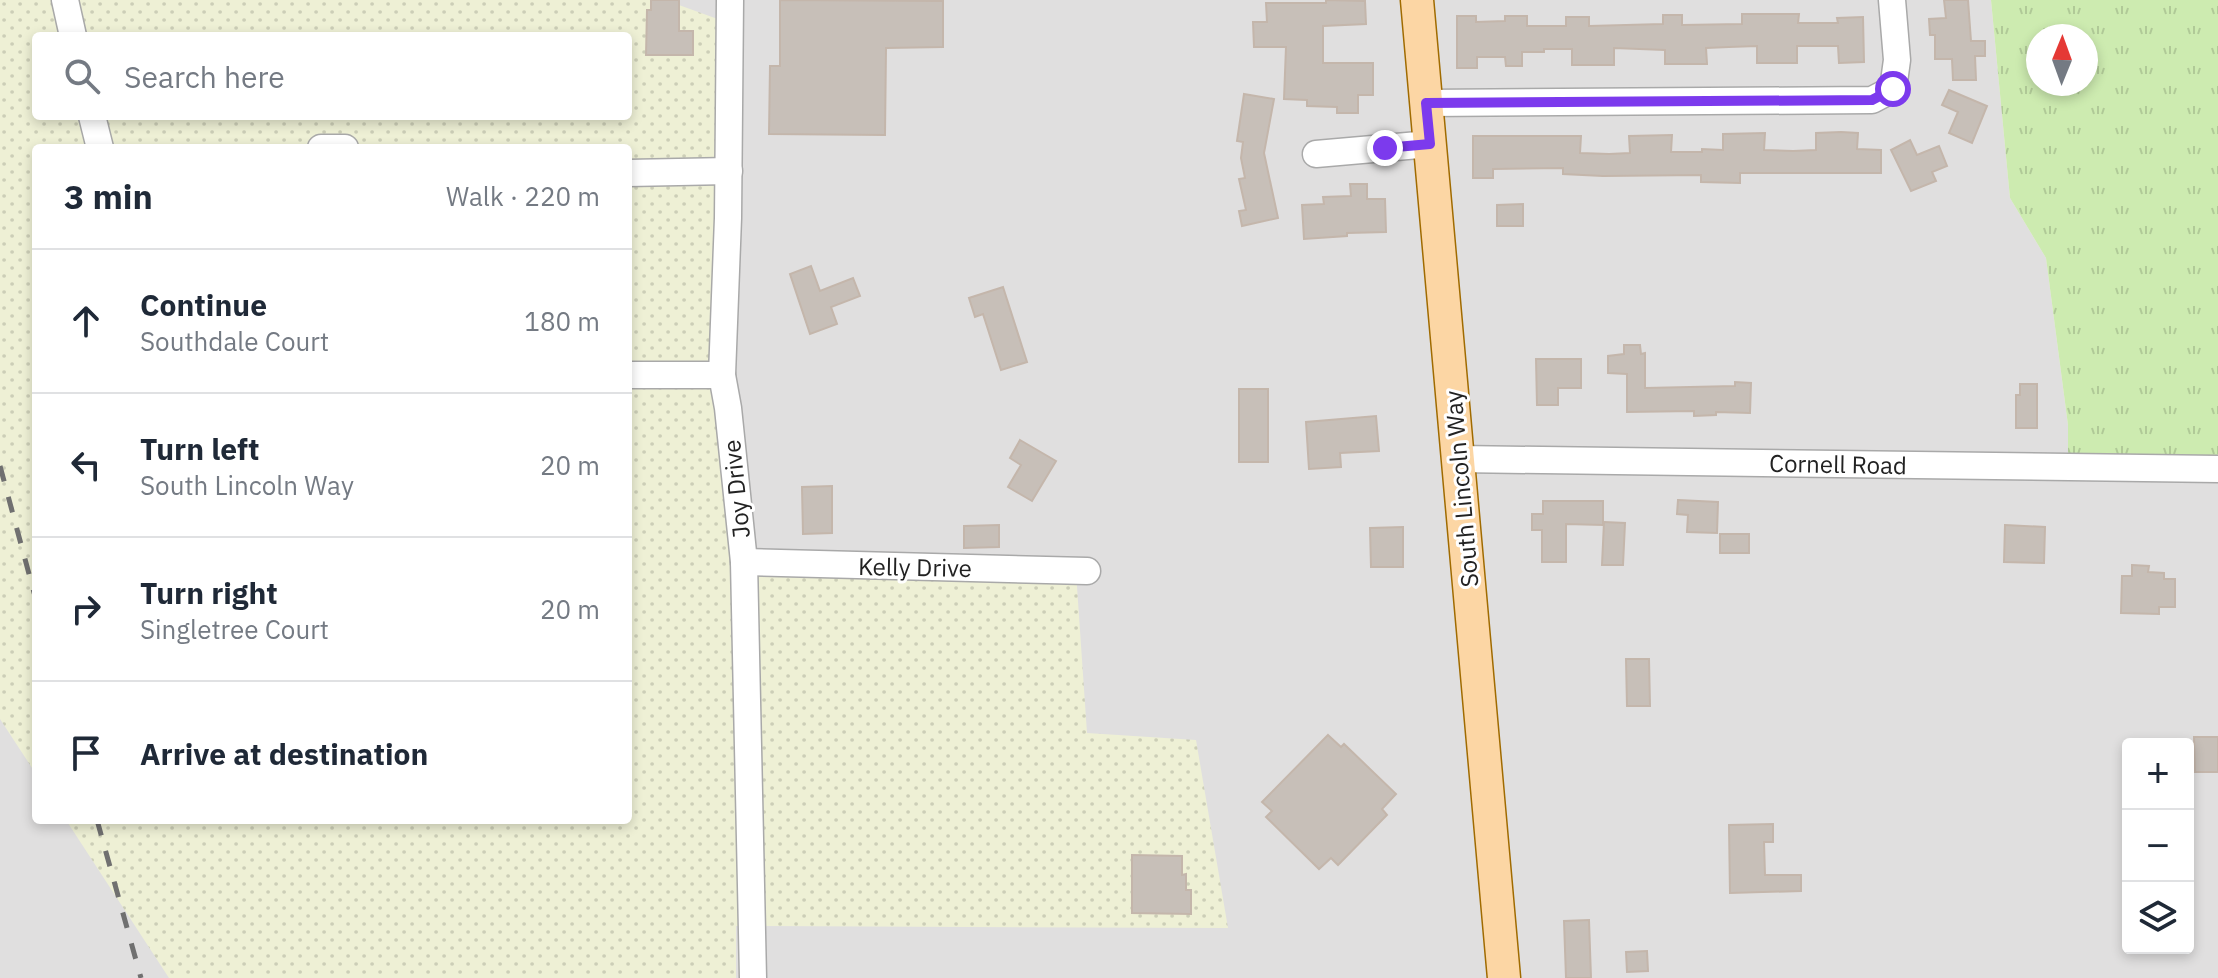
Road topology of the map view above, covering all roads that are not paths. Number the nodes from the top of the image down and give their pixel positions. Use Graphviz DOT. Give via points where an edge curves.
graph roads {
  1 [pos="65,0"];
  2 [pos="730,0"];
  3 [pos="1417,0"];
  4 [pos="1892,0"];
  5 [pos="72,32"];
  6 [pos="1426,103"];
  7 [pos="93,120"];
  8 [pos="99,144"];
  9 [pos="1430,144"];
  10 [pos="1316,154"];
  11 [pos="729,171"];
  12 [pos="632,173"];
  13 [pos="632,375"];
  14 [pos="722,375"];
  15 [pos="1458,459"];
  16 [pos="2218,469"];
  17 [pos="744,562"];
  18 [pos="1087,571"];
  19 [pos="753,978"];
  20 [pos="1504,978"];
  1 -- 5 [label="street"];
  2 -- 11 [label="street, Joy Drive"];
  3 -- 6 [label="main road, South Lincoln Way"];
  4 -- 6 [label="street" via="1897,60 1893,89 1872,100"];
  6 -- 9 [label="main road, South Lincoln Way"];
  7 -- 8 [label="street"];
  9 -- 10 [label="street"];
  9 -- 15 [label="main road, South Lincoln Way"];
  11 -- 12 [label="street"];
  11 -- 14 [label="street, Joy Drive"];
  13 -- 14 [label="street"];
  14 -- 17 [label="street, Joy Drive"];
  15 -- 16 [label="street, Cornell Road"];
  15 -- 20 [label="main road, South Lincoln Way"];
  17 -- 18 [label="street, Kelly Drive"];
  17 -- 19 [label="street, Joy Drive"];
}
